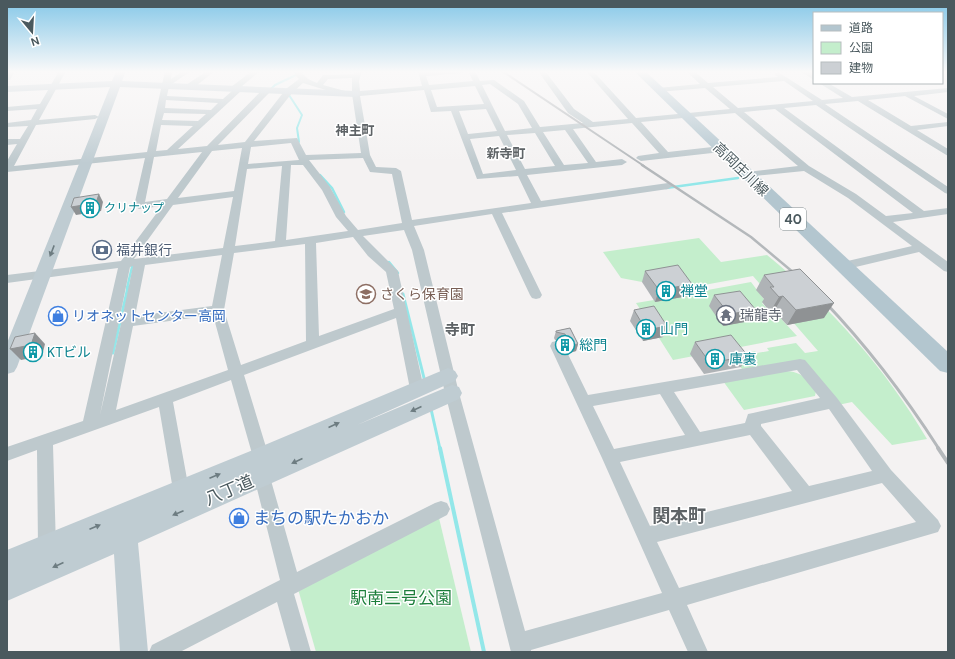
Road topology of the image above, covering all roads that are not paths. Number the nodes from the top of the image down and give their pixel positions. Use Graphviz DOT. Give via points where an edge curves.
graph roads {
  1 [pos="45,102"];
  2 [pos="103,102"];
  3 [pos="105,102"];
  4 [pos="162,102"];
  5 [pos="225,102"];
  6 [pos="256,102"];
  7 [pos="281,102"];
  8 [pos="357,102"];
  9 [pos="431,102"];
  10 [pos="486,102"];
  11 [pos="519,102"];
  12 [pos="564,102"];
  13 [pos="617,102"];
  14 [pos="670,102"];
  15 [pos="742,102"];
  16 [pos="818,102"];
  17 [pos="821,102"];
  18 [pos="860,102"];
  19 [pos="920,102"];
  20 [pos="729,103"];
  21 [pos="43,106"];
  22 [pos="488,106"];
  23 [pos="776,106"];
  24 [pos="454,109"];
  25 [pos="7,110"];
  26 [pos="160,110"];
  27 [pos="738,110"];
  28 [pos="213,112"];
  29 [pos="684,115"];
  30 [pos="95,117"];
  31 [pos="948,117"];
  32 [pos="633,120"];
  33 [pos="158,122"];
  34 [pos="34,123"];
  35 [pos="200,124"];
  36 [pos="590,124"];
  37 [pos="948,124"];
  38 [pos="7,125"];
  39 [pos="567,127"];
  40 [pos="909,129"];
  41 [pos="538,130"];
  42 [pos="502,134"];
  43 [pos="466,137"];
  44 [pos="24,141"];
  45 [pos="7,142"];
  46 [pos="247,145"];
  47 [pos="214,149"];
  48 [pos="721,149"];
  49 [pos="169,153"];
  50 [pos="948,153"];
  51 [pos="151,155"];
  52 [pos="366,155"];
  53 [pos="666,155"];
  54 [pos="641,158"];
  55 [pos="303,160"];
  56 [pos="81,162"];
  57 [pos="622,162"];
  58 [pos="287,163"];
  59 [pos="594,165"];
  60 [pos="242,167"];
  61 [pos="561,168"];
  62 [pos="806,168"];
  63 [pos="7,169"];
  64 [pos="521,173"];
  65 [pos="747,175"];
  66 [pos="668,186"];
  67 [pos="948,191"];
  68 [pos="238,194"];
  69 [pos="176,201"];
  70 [pos="538,204"];
  71 [pos="495,210"];
  72 [pos="948,211"];
  73 [pos="921,214"];
  74 [pos="883,220"];
  75 [pos="408,225"];
  76 [pos="354,233"];
  77 [pos="310,240"];
  78 [pos="280,244"];
  79 [pos="920,248"];
  80 [pos="229,250"];
  81 [pos="139,262"];
  82 [pos="126,263"];
  83 [pos="843,266"];
  84 [pos="948,268"];
  85 [pos="37,275"];
  86 [pos="7,279"];
  87 [pos="536,296"];
  88 [pos="218,310"];
  89 [pos="401,311"];
  90 [pos="126,322"];
  91 [pos="7,332"];
  92 [pos="313,343"];
  93 [pos="557,346"];
  94 [pos="948,365"];
  95 [pos="7,367"];
  96 [pos="237,372"];
  97 [pos="450,385"];
  98 [pos="664,388"];
  99 [pos="417,389"];
  100 [pos="164,399"];
  101 [pos="583,402"];
  102 [pos="832,402"];
  103 [pos="107,419"];
  104 [pos="90,425"];
  105 [pos="753,428"];
  106 [pos="696,440"];
  107 [pos="45,441"];
  108 [pos="7,454"];
  109 [pos="610,457"];
  110 [pos="262,467"];
  111 [pos="884,475"];
  112 [pos="181,490"];
  113 [pos="806,495"];
  114 [pos="441,509"];
  115 [pos="124,525"];
  116 [pos="646,536"];
  117 [pos="47,547"];
  118 [pos="7,563"];
  119 [pos="287,587"];
  120 [pos="7,588"];
  121 [pos="674,599"];
  122 [pos="520,647"];
  123 [pos="134,652"];
  124 [pos="159,652"];
  125 [pos="301,652"];
  126 [pos="698,652"];
  1 -- 21 [label="street"];
  2 -- 30 [label="street"];
  3 -- 56 [label="street"];
  4 -- 26 [label="street"];
  5 -- 28 [label="street"];
  6 -- 47 [label="street"];
  7 -- 46 [label="street"];
  8 -- 52 [label="street"];
  9 -- 24 [label="street" via="434,110"];
  10 -- 22 [label="street"];
  11 -- 41 [label="street"];
  12 -- 36 [label="street" via="571,111"];
  13 -- 32 [label="street"];
  14 -- 29 [label="main road, 高岡庄川線 / 40"];
  15 -- 20 [label="street"];
  16 -- 17 [label="street"];
  16 -- 23 [label="street"];
  16 -- 67 [label="street"];
  18 -- 40 [label="street"];
  19 -- 31 [label="street"];
  20 -- 27 [label="street"];
  21 -- 25 [label="street"];
  21 -- 34 [label="street"];
  22 -- 24 [label="street"];
  22 -- 42 [label="street"];
  23 -- 27 [label="street"];
  23 -- 73 [label="street"];
  24 -- 43 [label="street"];
  26 -- 28 [label="street"];
  26 -- 33 [label="street"];
  27 -- 29 [label="street"];
  27 -- 62 [label="street"];
  28 -- 35 [label="street"];
  29 -- 32 [label="street"];
  29 -- 48 [label="main road, 高岡庄川線 / 40"];
  30 -- 34 [label="street"];
  30 -- 56 [label="street"];
  32 -- 36 [label="street"];
  32 -- 53 [label="street"];
  33 -- 35 [label="street"];
  33 -- 51 [label="street"];
  34 -- 38 [label="street"];
  34 -- 44 [label="street"];
  35 -- 49 [label="street"];
  36 -- 39 [label="street"];
  37 -- 40 [label="street"];
  39 -- 41 [label="street"];
  39 -- 59 [label="street"];
  40 -- 50 [label="street"];
  41 -- 42 [label="street"];
  41 -- 61 [label="street"];
  42 -- 43 [label="street"];
  42 -- 64 [label="street"];
  43 -- 64 [label="street" via="480,177"];
  44 -- 45 [label="street"];
  44 -- 63 [label="street"];
  46 -- 47 [label="street"];
  46 -- 55 [label="street" via="294,140"];
  46 -- 60 [label="street"];
  47 -- 49 [label="street"];
  47 -- 69 [label="street"];
  48 -- 53 [label="street"];
  48 -- 65 [label="main road, 高岡庄川線 / 40"];
  49 -- 51 [label="street"];
  51 -- 56 [label="street"];
  51 -- 69 [label="street" via="139,206"];
  52 -- 55 [label="street"];
  52 -- 75 [label="street" via="373,170 396,171"];
  53 -- 54 [label="street"];
  55 -- 58 [label="street"];
  55 -- 76 [label="street" via="327,189 341,217"];
  56 -- 63 [label="street"];
  56 -- 85 [label="street"];
  57 -- 59 [label="street"];
  58 -- 60 [label="street"];
  58 -- 78 [label="street"];
  59 -- 61 [label="street"];
  60 -- 68 [label="street"];
  61 -- 64 [label="street"];
  62 -- 65 [label="street"];
  62 -- 74 [label="street" via="852,196"];
  64 -- 70 [label="street"];
  65 -- 83 [label="main road, 高岡庄川線 / 40"];
  66 -- 70 [label="street"];
  68 -- 69 [label="street"];
  68 -- 80 [label="street"];
  69 -- 82 [label="street"];
  70 -- 71 [label="street"];
  71 -- 75 [label="street"];
  71 -- 87 [label="street"];
  72 -- 73 [label="street"];
  73 -- 74 [label="street"];
  74 -- 79 [label="street"];
  75 -- 76 [label="street"];
  75 -- 97 [label="street" via="418,250"];
  76 -- 77 [label="street"];
  76 -- 89 [label="street" via="392,271"];
  77 -- 78 [label="street"];
  77 -- 92 [label="street"];
  78 -- 80 [label="street"];
  79 -- 83 [label="street"];
  79 -- 84 [label="street"];
  80 -- 81 [label="street"];
  80 -- 88 [label="street"];
  81 -- 82 [label="street"];
  81 -- 90 [label="street"];
  82 -- 85 [label="street"];
  82 -- 104 [label="street"];
  83 -- 94 [label="main road, 高岡庄川線 / 40"];
  85 -- 86 [label="street"];
  85 -- 91 [label="street"];
  85 -- 95 [label="street"];
  88 -- 90 [label="street"];
  88 -- 96 [label="street"];
  89 -- 92 [label="street"];
  89 -- 99 [label="street"];
  90 -- 103 [label="street"];
  92 -- 96 [label="street"];
  93 -- 101 [label="street"];
  96 -- 100 [label="street"];
  96 -- 110 [label="street"];
  97 -- 99 [label="street, 八丁道"];
  97 -- 110 [label="street, 八丁道, one-way"];
  97 -- 122 [label="street"];
  98 -- 101 [label="street"];
  98 -- 102 [label="street" via="800,364"];
  98 -- 106 [label="street"];
  110 -- 99 [label="street, 八丁道, one-way"];
  100 -- 103 [label="street"];
  100 -- 112 [label="street"];
  101 -- 109 [label="street"];
  102 -- 105 [label="street" via="753,419"];
  102 -- 111 [label="street"];
  103 -- 104 [label="street"];
  104 -- 107 [label="street"];
  105 -- 106 [label="street"];
  105 -- 113 [label="street"];
  106 -- 109 [label="street"];
  107 -- 108 [label="street"];
  107 -- 117 [label="street"];
  109 -- 116 [label="street"];
  112 -- 110 [label="street, 八丁道, one-way"];
  110 -- 115 [label="street, 八丁道, one-way"];
  110 -- 119 [label="street"];
  111 -- 113 [label="street"];
  111 -- 121 [label="street" via="932,526"];
  112 -- 115 [label="street, 八丁道"];
  113 -- 116 [label="street"];
  114 -- 119 [label="street"];
  117 -- 115 [label="street, 八丁道, one-way"];
  115 -- 120 [label="street, 八丁道, one-way"];
  115 -- 123 [label="street"];
  116 -- 121 [label="street"];
  117 -- 118 [label="street, 八丁道"];
  119 -- 124 [label="street"];
  119 -- 125 [label="street"];
  121 -- 122 [label="street"];
  121 -- 126 [label="street"];
}
